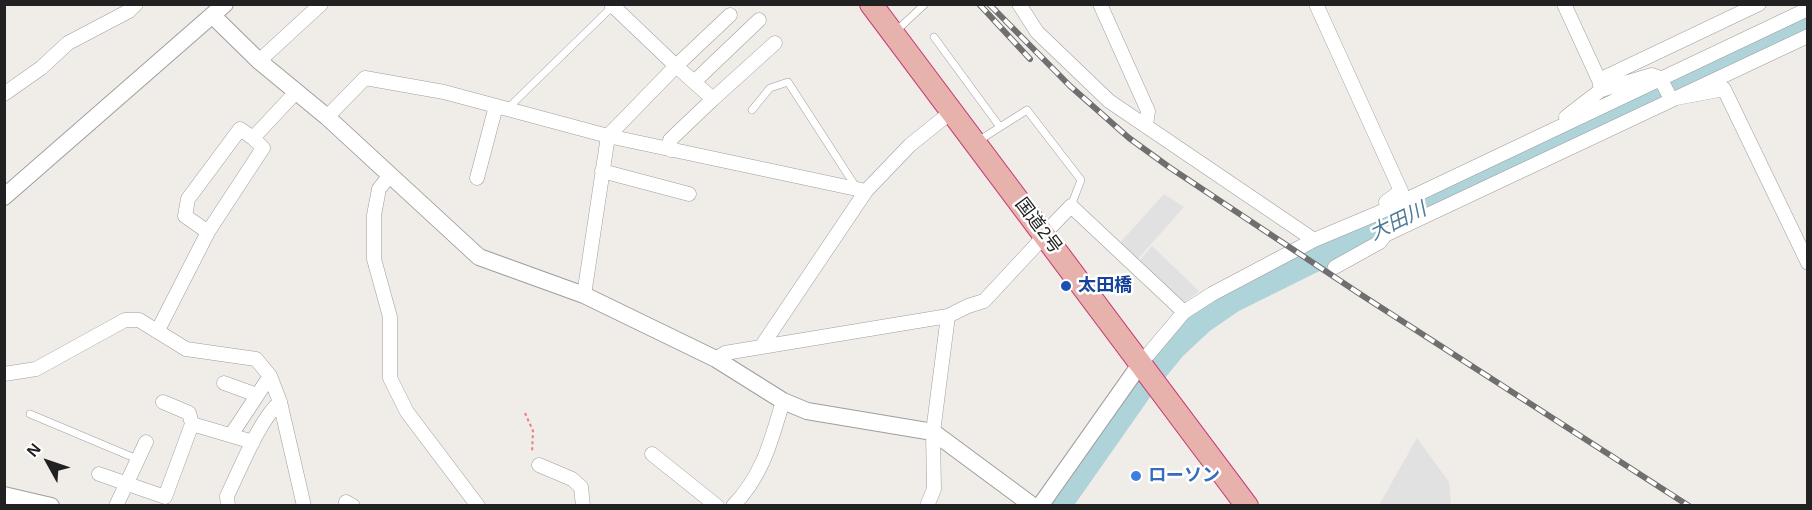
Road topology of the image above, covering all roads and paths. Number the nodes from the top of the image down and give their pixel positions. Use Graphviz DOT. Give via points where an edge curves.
graph roads {
  1 [pos="136,4"];
  2 [pos="321,4"];
  3 [pos="871,4"];
  4 [pos="925,4"];
  5 [pos="1019,4"];
  6 [pos="1100,4"];
  7 [pos="1316,4"];
  8 [pos="1564,4"];
  9 [pos="1759,4"];
  10 [pos="613,5"];
  11 [pos="215,8"];
  12 [pos="1808,9"];
  13 [pos="730,15"];
  14 [pos="759,20"];
  15 [pos="893,34"];
  16 [pos="1808,36"];
  17 [pos="934,37"];
  18 [pos="775,43"];
  19 [pos="259,61"];
  20 [pos="676,66"];
  21 [pos="1712,81"];
  22 [pos="694,82"];
  23 [pos="1600,85"];
  24 [pos="1666,89"];
  25 [pos="1724,89"];
  26 [pos="296,92"];
  27 [pos="4,94"];
  28 [pos="713,99"];
  29 [pos="501,107"];
  30 [pos="752,110"];
  31 [pos="951,112"];
  32 [pos="327,117"];
  33 [pos="1146,125"];
  34 [pos="1000,127"];
  35 [pos="1558,128"];
  36 [pos="608,136"];
  37 [pos="253,138"];
  38 [pos="975,144"];
  39 [pos="671,150"];
  40 [pos="602,171"];
  41 [pos="390,175"];
  42 [pos="477,178"];
  43 [pos="866,191"];
  44 [pos="689,194"];
  45 [pos="4,197"];
  46 [pos="1071,206"];
  47 [pos="1376,214"];
  48 [pos="208,232"];
  49 [pos="1044,234"];
  50 [pos="1314,240"];
  51 [pos="1808,263"];
  52 [pos="1335,267"];
  53 [pos="584,295"];
  54 [pos="1184,312"];
  55 [pos="948,316"];
  56 [pos="158,330"];
  57 [pos="761,347"];
  58 [pos="716,359"];
  59 [pos="1141,363"];
  60 [pos="4,374"];
  61 [pos="270,376"];
  62 [pos="224,383"];
  63 [pos="257,395"];
  64 [pos="783,401"];
  65 [pos="163,402"];
  66 [pos="280,402"];
  67 [pos="525,413"];
  68 [pos="30,414"];
  69 [pos="192,424"];
  70 [pos="933,432"];
  71 [pos="231,435"];
  72 [pos="146,442"];
  73 [pos="253,442"];
  74 [pos="652,454"];
  75 [pos="137,459"];
  76 [pos="539,465"];
  77 [pos="99,474"];
  78 [pos="125,484"];
  79 [pos="4,495"];
  80 [pos="51,506"];
  81 [pos="116,506"];
  82 [pos="228,506"];
  83 [pos="304,506"];
  84 [pos="478,506"];
  85 [pos="583,506"];
  86 [pos="717,506"];
  87 [pos="733,506"];
  88 [pos="927,506"];
  89 [pos="1033,506"];
  90 [pos="1040,506"];
  91 [pos="1247,506"];
  1 -- 27 [label="street" via="68,43"];
  2 -- 19 [label="street"];
  3 -- 15 [label="highway, 国道2号"];
  4 -- 15 [label="lane"];
  5 -- 33 [label="street" via="1037,32 1101,93"];
  6 -- 33 [label="street" via="1148,111"];
  7 -- 47 [label="street" via="1401,191 1378,207"];
  8 -- 23 [label="street"];
  9 -- 23 [label="street"];
  10 -- 20 [label="street"];
  10 -- 29 [label="lane"];
  11 -- 19 [label="street"];
  11 -- 45 [label="street"];
  12 -- 24 [label="street"];
  13 -- 20 [label="street"];
  14 -- 22 [label="street"];
  15 -- 31 [label="highway, 国道2号"];
  16 -- 21 [label="street"];
  17 -- 34 [label="lane"];
  18 -- 28 [label="street"];
  19 -- 26 [label="street"];
  20 -- 22 [label="street"];
  20 -- 36 [label="street"];
  21 -- 24 [label="street"];
  21 -- 25 [label="street"];
  22 -- 28 [label="street"];
  23 -- 24 [label="street" via="1652,75"];
  23 -- 35 [label="street"];
  24 -- 25 [label="street"];
  24 -- 35 [label="street"];
  24 -- 52 [label="street" via="1385,235 1380,242"];
  25 -- 51 [label="street"];
  26 -- 32 [label="street"];
  26 -- 37 [label="street"];
  28 -- 39 [label="street" via="670,140"];
  29 -- 32 [label="street" via="365,78"];
  29 -- 36 [label="street"];
  29 -- 42 [label="street"];
  30 -- 43 [label="lane" via="770,88 788,82 854,184"];
  31 -- 38 [label="highway, 国道2号"];
  31 -- 43 [label="street" via="910,145"];
  32 -- 41 [label="street"];
  33 -- 50 [label="street"];
  34 -- 38 [label="lane"];
  34 -- 46 [label="lane" via="1027,110 1081,180"];
  35 -- 47 [label="street"];
  36 -- 39 [label="street"];
  36 -- 40 [label="street"];
  37 -- 48 [label="street" via="263,148"];
  37 -- 48 [label="street" via="240,129 188,199 185,216"];
  38 -- 49 [label="highway, 国道2号"];
  39 -- 43 [label="street"];
  40 -- 44 [label="street"];
  40 -- 53 [label="street"];
  41 -- 53 [label="street" via="479,257"];
  41 -- 84 [label="street" via="379,189 374,215 374,259 390,317 390,378 408,412"];
  43 -- 57 [label="street"];
  46 -- 49 [label="street"];
  46 -- 54 [label="street"];
  47 -- 50 [label="street"];
  48 -- 56 [label="street"];
  49 -- 55 [label="street" via="984,301"];
  49 -- 59 [label="highway, 国道2号"];
  50 -- 54 [label="street"];
  53 -- 58 [label="street"];
  54 -- 59 [label="street"];
  55 -- 57 [label="street"];
  55 -- 70 [label="street"];
  56 -- 60 [label="street" via="139,320 125,321 36,369"];
  56 -- 61 [label="street" via="186,349 256,359"];
  57 -- 58 [label="street" via="725,352"];
  58 -- 64 [label="street"];
  59 -- 90 [label="street"];
  59 -- 91 [label="highway, 国道2号"];
  61 -- 63 [label="street"];
  61 -- 66 [label="street"];
  62 -- 63 [label="street"];
  63 -- 71 [label="street"];
  64 -- 70 [label="street" via="807,411"];
  64 -- 87 [label="street" via="766,458"];
  65 -- 69 [label="street" via="189,413"];
  66 -- 73 [label="street"];
  66 -- 83 [label="street"];
  67 -- 76 [label="path" via="533,431 532,457"];
  68 -- 75 [label="lane"];
  69 -- 71 [label="street"];
  69 -- 78 [label="street" via="165,497"];
  70 -- 88 [label="street" via="934,489"];
  70 -- 89 [label="street"];
  71 -- 73 [label="street"];
  72 -- 75 [label="street"];
  73 -- 82 [label="street" via="227,496"];
  74 -- 86 [label="street"];
  75 -- 78 [label="street"];
  76 -- 85 [label="street" via="581,487"];
  77 -- 78 [label="street"];
  78 -- 81 [label="street"];
  79 -- 80 [label="street"];
}
